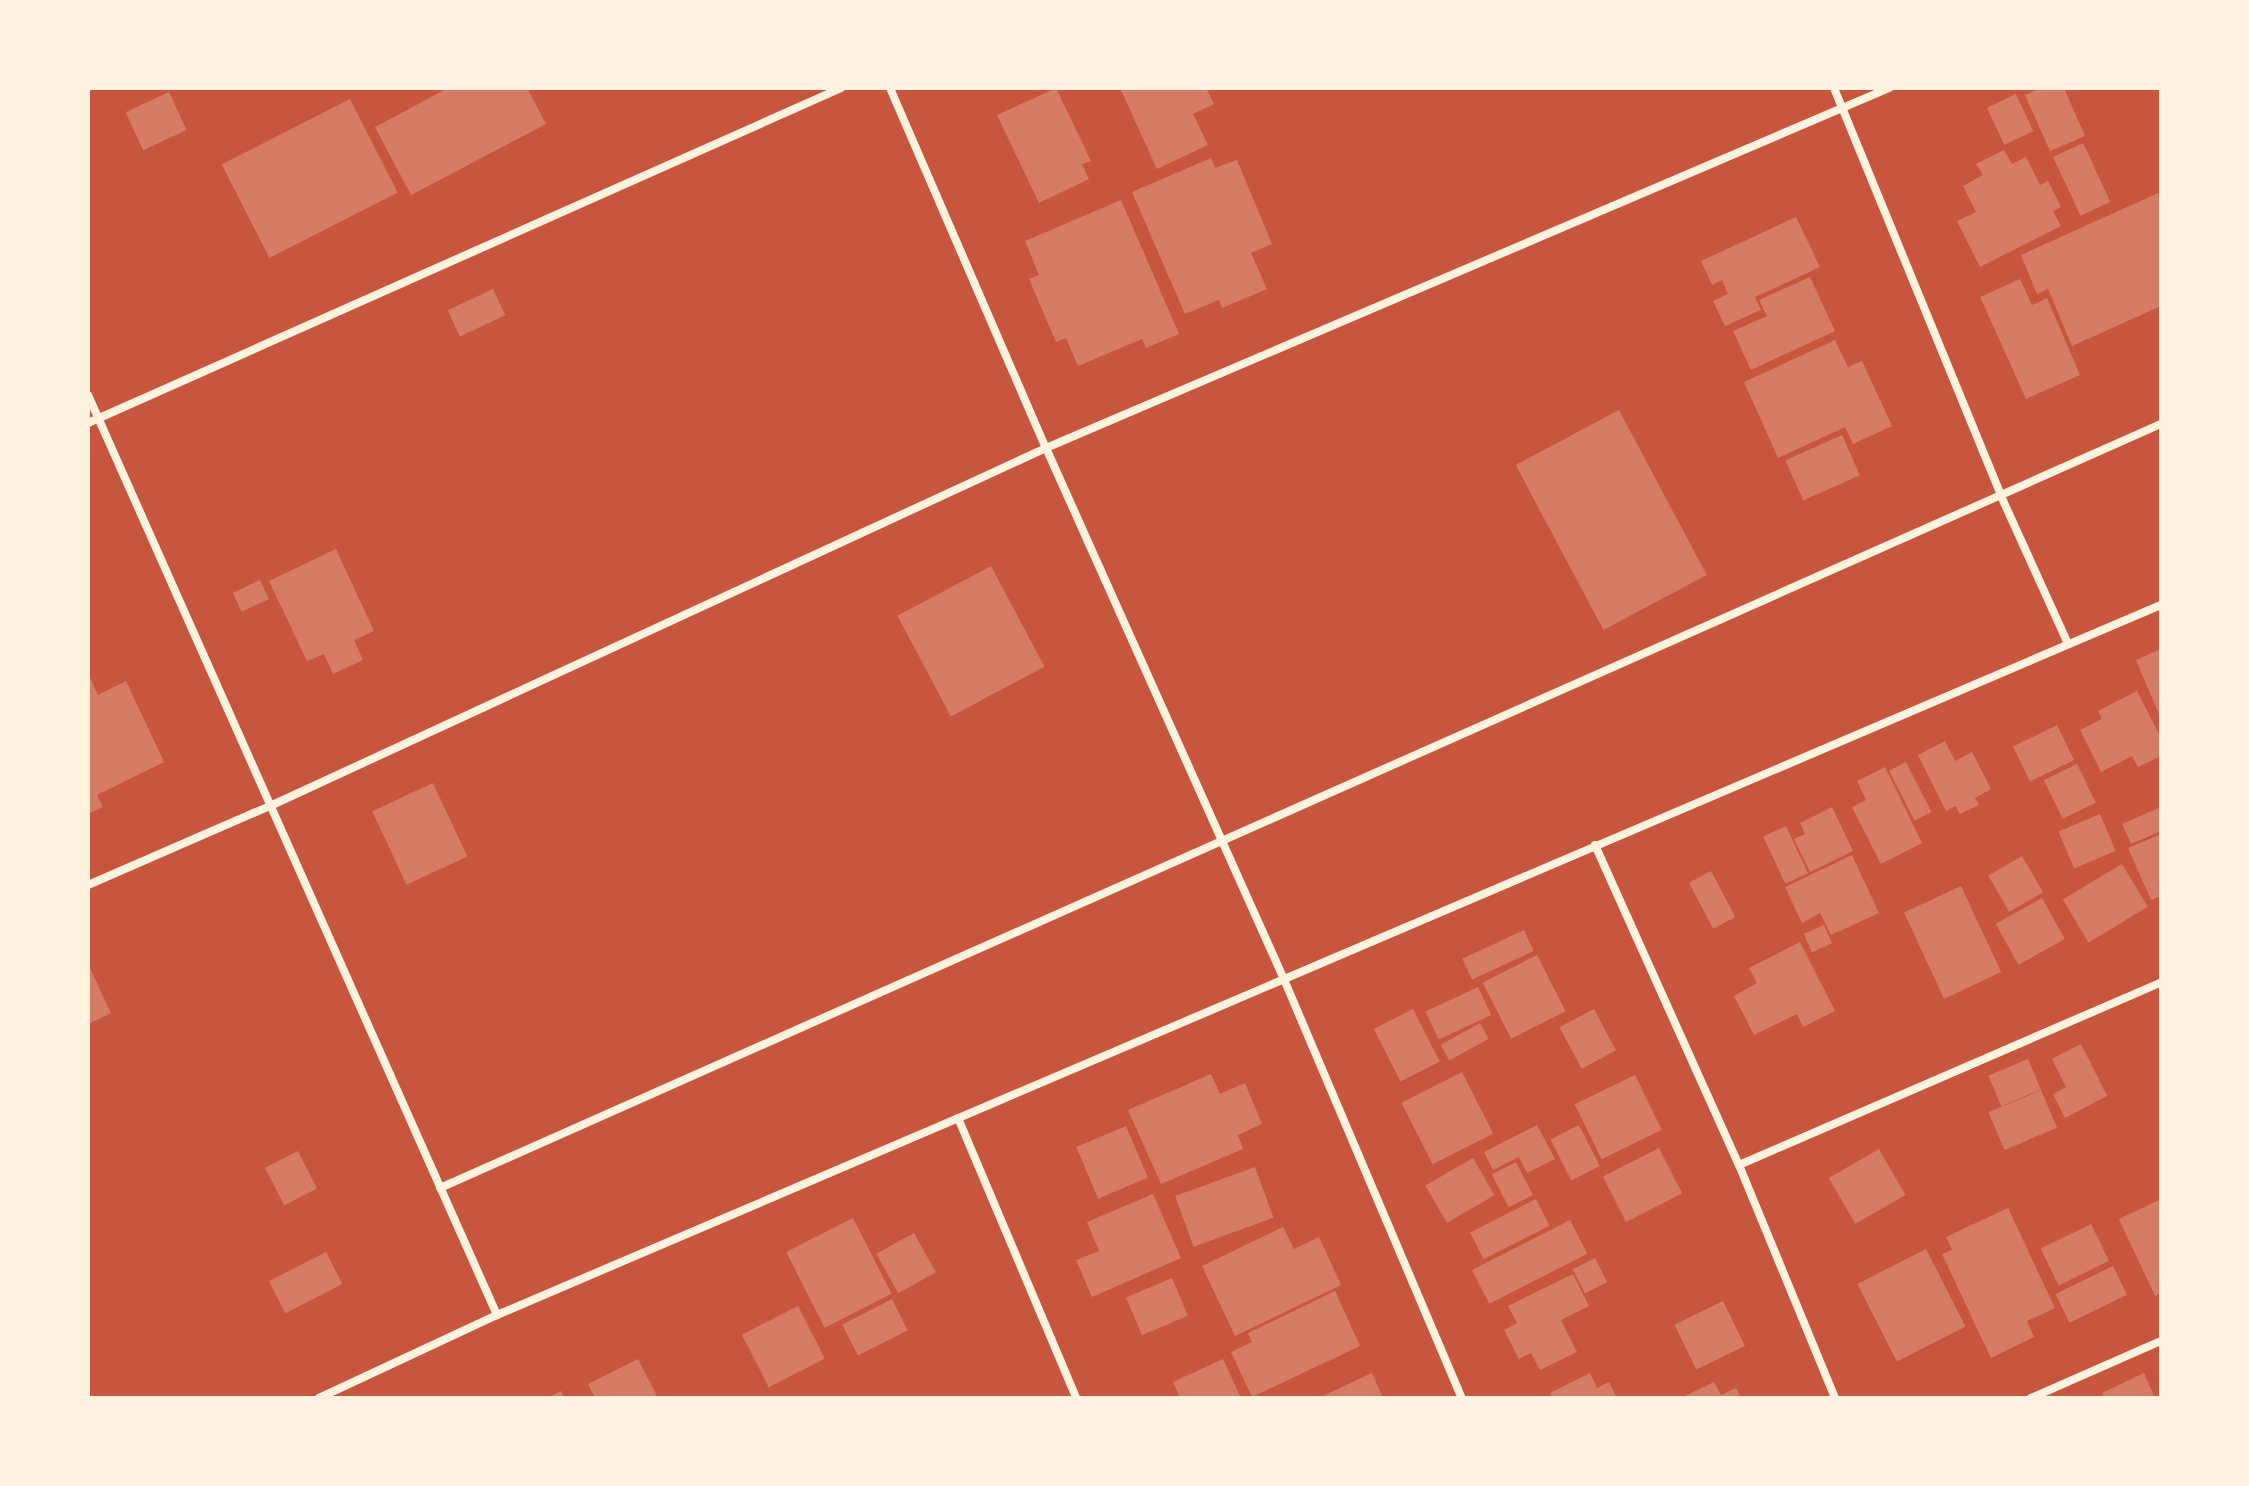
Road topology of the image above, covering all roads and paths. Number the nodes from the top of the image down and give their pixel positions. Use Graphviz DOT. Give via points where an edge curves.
graph roads {
  1 [pos="841,88"];
  2 [pos="890,88"];
  3 [pos="1834,88"];
  4 [pos="1889,88"];
  5 [pos="1842,108"];
  6 [pos="88,395"];
  7 [pos="98,418"];
  8 [pos="88,423"];
  9 [pos="2161,424"];
  10 [pos="1046,448"];
  11 [pos="2001,496"];
  12 [pos="2161,605"];
  13 [pos="2068,644"];
  14 [pos="270,806"];
  15 [pos="1223,841"];
  16 [pos="1595,845"];
  17 [pos="88,885"];
  18 [pos="1283,977"];
  19 [pos="2161,982"];
  20 [pos="958,1118"];
  21 [pos="1739,1165"];
  22 [pos="440,1188"];
  23 [pos="497,1315"];
  24 [pos="2161,1341"];
  25 [pos="319,1398"];
  26 [pos="1076,1398"];
  27 [pos="1462,1398"];
  28 [pos="1835,1398"];
  29 [pos="2031,1398"];
  1 -- 7 [label="street"];
  2 -- 10 [label="street"];
  3 -- 5 [label="street"];
  4 -- 5 [label="street"];
  5 -- 10 [label="street"];
  5 -- 11 [label="street"];
  6 -- 7 [label="street"];
  7 -- 8 [label="street"];
  7 -- 14 [label="street"];
  9 -- 11 [label="street"];
  10 -- 14 [label="street"];
  10 -- 15 [label="street"];
  11 -- 13 [label="street"];
  11 -- 15 [label="street"];
  12 -- 13 [label="street"];
  13 -- 16 [label="street"];
  14 -- 17 [label="street"];
  14 -- 22 [label="street"];
  15 -- 18 [label="street"];
  15 -- 22 [label="street"];
  16 -- 18 [label="street"];
  16 -- 21 [label="street"];
  18 -- 20 [label="street"];
  18 -- 27 [label="street"];
  19 -- 21 [label="street"];
  20 -- 23 [label="street"];
  20 -- 26 [label="street"];
  21 -- 28 [label="street"];
  22 -- 23 [label="street"];
  23 -- 25 [label="street"];
  24 -- 29 [label="street"];
}
